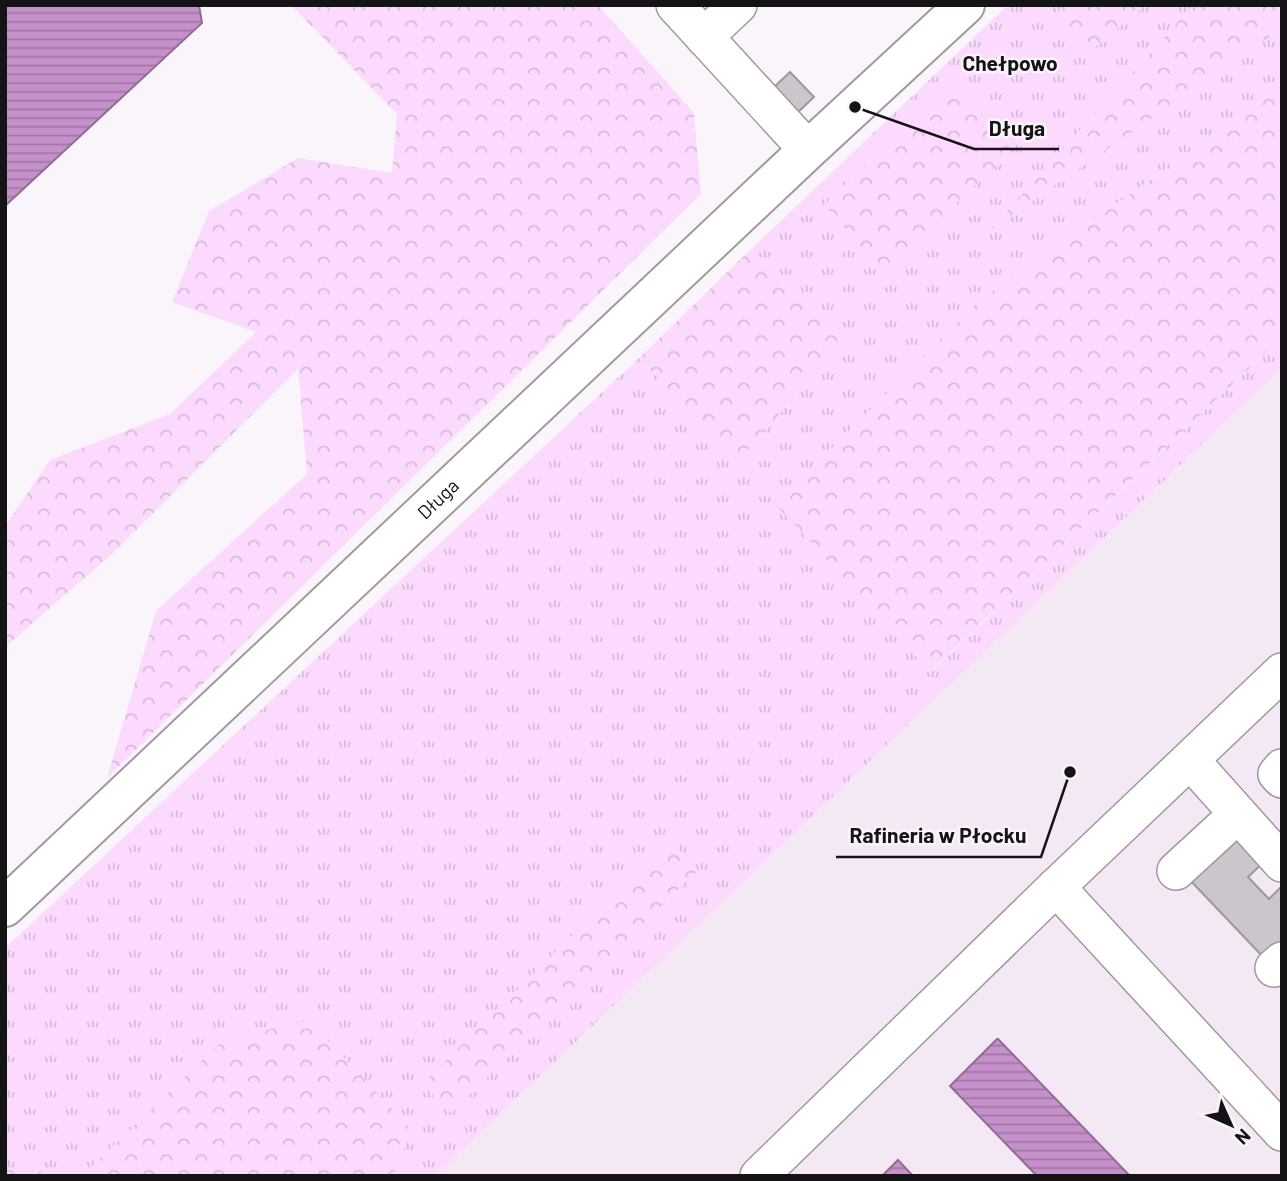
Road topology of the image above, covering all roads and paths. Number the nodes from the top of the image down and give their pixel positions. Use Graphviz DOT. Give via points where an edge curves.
graph roads {
  1 [pos="675,5"];
  2 [pos="738,5"];
  3 [pos="965,5"];
  4 [pos="704,37"];
  5 [pos="808,150"];
  6 [pos="1282,672"];
  7 [pos="1190,760"];
  8 [pos="1282,768"];
  9 [pos="1282,779"];
  10 [pos="1238,814"];
  11 [pos="1282,863"];
  12 [pos="1175,871"];
  13 [pos="1056,887"];
  14 [pos="5,907"];
  15 [pos="1282,1132"];
  16 [pos="758,1176"];
  1 -- 4 [label="lane"];
  2 -- 4 [label="lane"];
  3 -- 5 [label="main road, Długa"];
  4 -- 5 [label="lane"];
  5 -- 14 [label="main road, Długa"];
  6 -- 7 [label="lane"];
  7 -- 10 [label="lane"];
  7 -- 13 [label="lane"];
  8 -- 9 [label="lane" via="1276,774"];
  10 -- 11 [label="lane"];
  10 -- 12 [label="lane"];
  13 -- 15 [label="lane"];
  13 -- 16 [label="lane"];
}
